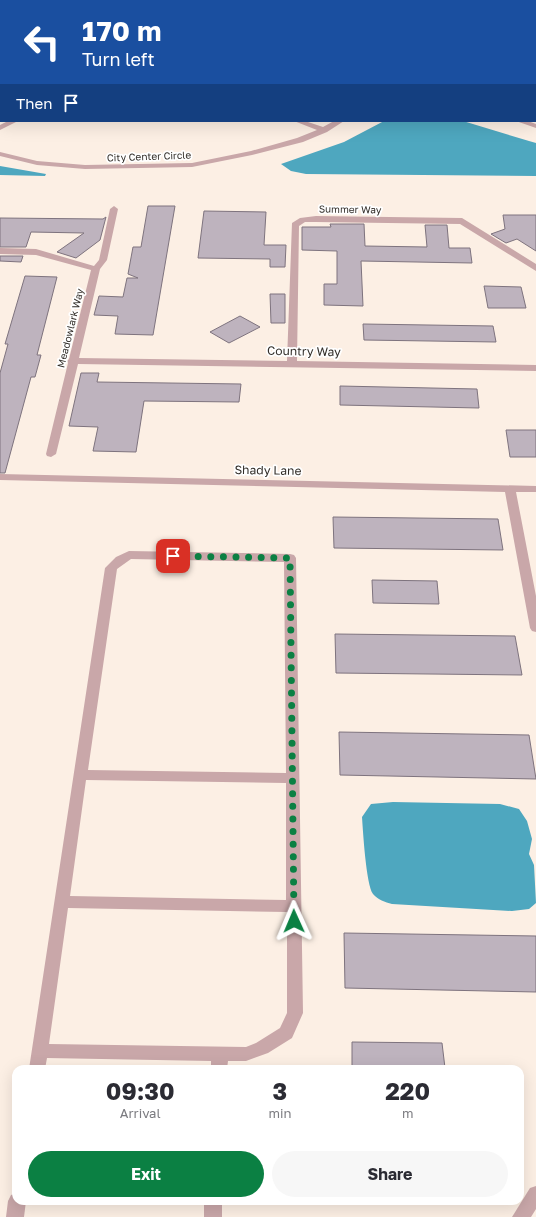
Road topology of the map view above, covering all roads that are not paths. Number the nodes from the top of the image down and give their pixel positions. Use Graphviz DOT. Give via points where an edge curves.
graph roads {
  1 [pos="12,122"];
  2 [pos="301,122"];
  3 [pos="338,122"];
  4 [pos="523,122"];
  5 [pos="536,126"];
  6 [pos="0,128"];
  7 [pos="324,130"];
  8 [pos="0,154"];
  9 [pos="114,209"];
  10 [pos="0,251"];
  11 [pos="535,265"];
  12 [pos="96,269"];
  13 [pos="72,361"];
  14 [pos="292,364"];
  15 [pos="536,368"];
  16 [pos="51,454"];
  17 [pos="0,477"];
  18 [pos="510,488"];
  19 [pos="536,489"];
  20 [pos="536,628"];
  21 [pos="81,775"];
  22 [pos="292,778"];
  23 [pos="62,902"];
  24 [pos="293,906"];
  25 [pos="39,1051"];
  26 [pos="219,1062"];
  27 [pos="37,1065"];
  28 [pos="536,1194"];
  29 [pos="16,1205"];
  30 [pos="213,1205"];
  31 [pos="15,1217"];
  32 [pos="213,1217"];
  33 [pos="521,1217"];
  1 -- 6 [label="street"];
  2 -- 7 [label="street"];
  3 -- 7 [label="street, City Center Circle"];
  4 -- 5 [label="street"];
  7 -- 8 [label="street, City Center Circle" via="274,147 192,165 85,167 37,163"];
  9 -- 12 [label="street, Meadowlark Way" via="103,260"];
  10 -- 12 [label="street" via="36,252"];
  11 -- 14 [label="street, Summer Way" via="462,221 303,220 295,225"];
  12 -- 13 [label="street, Meadowlark Way"];
  13 -- 14 [label="street, Country Way"];
  13 -- 16 [label="street, Meadowlark Way"];
  14 -- 15 [label="street, Country Way"];
  17 -- 18 [label="street, Shady Lane"];
  18 -- 19 [label="street, Shady Lane"];
  18 -- 20 [label="street"];
  21 -- 22 [label="street"];
  21 -- 22 [label="street" via="111,568 129,555 290,558"];
  21 -- 23 [label="street"];
  22 -- 24 [label="street"];
  23 -- 24 [label="street"];
  23 -- 25 [label="street"];
  24 -- 26 [label="street" via="295,1013 286,1033 262,1048"];
  25 -- 26 [label="street"];
  25 -- 27 [label="street"];
  28 -- 33 [label="street"];
  29 -- 31 [label="street"];
  30 -- 32 [label="street"];
}
